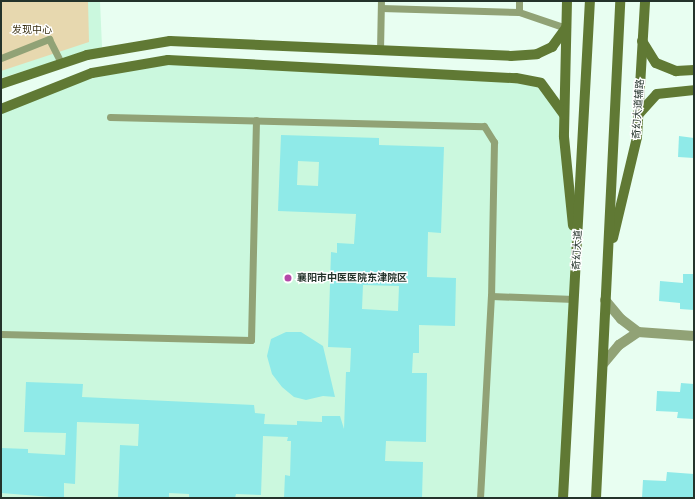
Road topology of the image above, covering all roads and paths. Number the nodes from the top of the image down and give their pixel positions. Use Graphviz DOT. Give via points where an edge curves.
graph roads {
  1 [pos="519,1"];
  2 [pos="567,1"];
  3 [pos="590,1"];
  4 [pos="620,1"];
  5 [pos="645,1"];
  6 [pos="381,4"];
  7 [pos="406,5"];
  8 [pos="519,12"];
  9 [pos="566,28"];
  10 [pos="642,41"];
  11 [pos="380,51"];
  12 [pos="1,58"];
  13 [pos="61,63"];
  14 [pos="694,70"];
  15 [pos="1,84"];
  16 [pos="694,90"];
  17 [pos="1,109"];
  18 [pos="564,115"];
  19 [pos="638,116"];
  20 [pos="110,117"];
  21 [pos="256,120"];
  22 [pos="576,256"];
  23 [pos="608,263"];
  24 [pos="491,296"];
  25 [pos="574,299"];
  26 [pos="605,300"];
  27 [pos="638,332"];
  28 [pos="1,334"];
  29 [pos="694,336"];
  30 [pos="603,364"];
  31 [pos="480,498"];
  32 [pos="563,498"];
  33 [pos="596,498"];
  1 -- 8 [label="lane"];
  2 -- 9 [label="street"];
  3 -- 22 [label="street, 奇幻大道"];
  4 -- 23 [label="street"];
  5 -- 10 [label="street, 奇幻大道辅路"];
  6 -- 7 [label="lane"];
  6 -- 11 [label="lane"];
  7 -- 8 [label="lane"];
  8 -- 9 [label="lane"];
  9 -- 11 [label="street" via="552,47 537,54 511,56"];
  9 -- 18 [label="street"];
  10 -- 14 [label="street" via="656,63 676,71"];
  10 -- 19 [label="street, 奇幻大道辅路"];
  11 -- 13 [label="street" via="170,41 87,55"];
  12 -- 13 [label="lane" via="49,39"];
  13 -- 15 [label="street"];
  16 -- 19 [label="street" via="658,94"];
  17 -- 18 [label="street" via="92,74 168,60 516,78 541,83"];
  18 -- 22 [label="street"];
  19 -- 23 [label="street, 奇幻大道辅路" via="637,137"];
  20 -- 21 [label="lane"];
  21 -- 24 [label="lane" via="484,126 494,142"];
  21 -- 28 [label="lane" via="251,340"];
  22 -- 25 [label="street, 奇幻大道"];
  23 -- 26 [label="street"];
  24 -- 25 [label="lane"];
  24 -- 31 [label="lane"];
  25 -- 32 [label="street, 奇幻大道"];
  26 -- 27 [label="street" via="621,319"];
  26 -- 30 [label="street"];
  27 -- 29 [label="street"];
  27 -- 30 [label="street" via="619,345"];
  30 -- 33 [label="street"];
}
